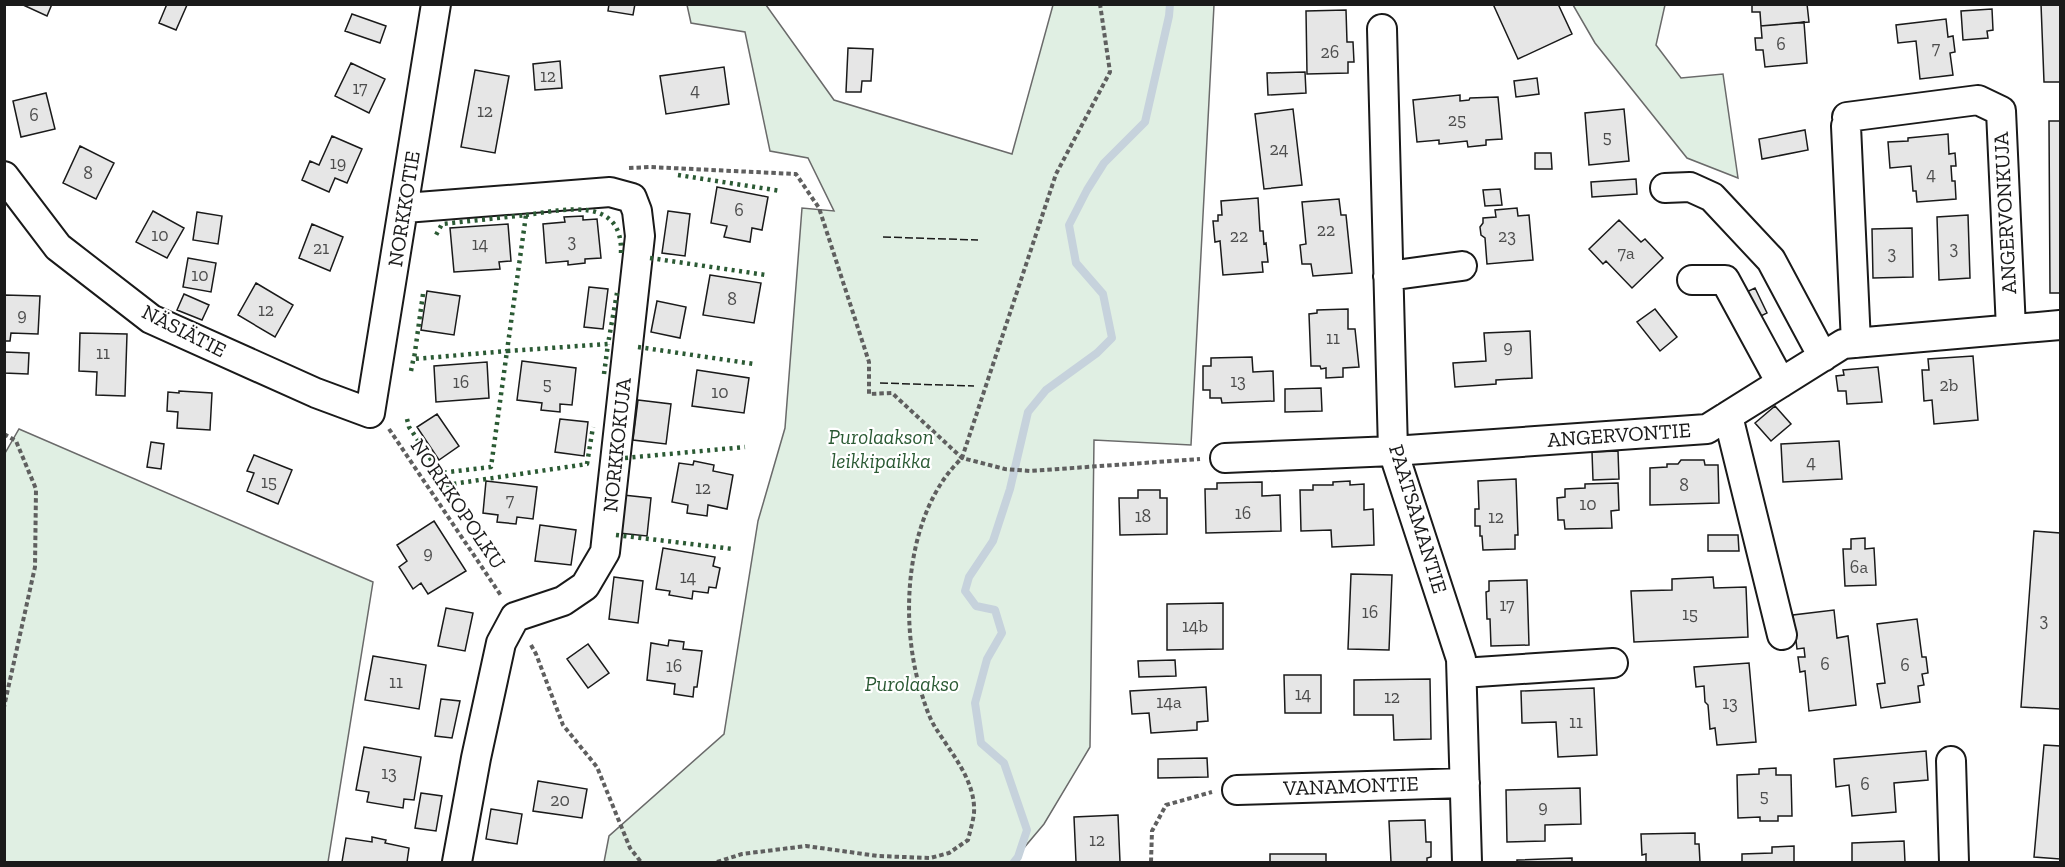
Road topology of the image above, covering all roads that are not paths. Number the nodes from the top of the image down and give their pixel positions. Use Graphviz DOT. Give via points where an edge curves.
graph roads {
  1 [pos="436,4"];
  2 [pos="1382,29"];
  3 [pos="4,176"];
  4 [pos="1665,188"];
  5 [pos="405,208"];
  6 [pos="1462,266"];
  7 [pos="1389,276"];
  8 [pos="1692,280"];
  9 [pos="2061,325"];
  10 [pos="2011,329"];
  11 [pos="1856,344"];
  12 [pos="1823,357"];
  13 [pos="1781,383"];
  14 [pos="370,413"];
  15 [pos="1728,416"];
  16 [pos="1393,451"];
  17 [pos="1225,458"];
  18 [pos="1782,635"];
  19 [pos="1613,663"];
  20 [pos="1462,673"];
  21 [pos="1951,761"];
  22 [pos="1465,783"];
  23 [pos="1237,790"];
  24 [pos="457,862"];
  25 [pos="1467,862"];
  26 [pos="1954,862"];
  1 -- 5 [label="street, NORKKOTIE"];
  2 -- 7 [label="street, PAATSAMANTIE"];
  3 -- 14 [label="street, NÄSIÄTIE" via="58,248 151,319"];
  4 -- 12 [label="street" via="1690,187 1712,198 1771,260"];
  5 -- 14 [label="street, NORKKOTIE"];
  5 -- 24 [label="street, NORKKOKUJA" via="610,192 632,198 640,236 605,552 585,586 563,601 515,617 501,642"];
  6 -- 7 [label="street"];
  7 -- 16 [label="street, PAATSAMANTIE"];
  8 -- 13 [label="street" via="1725,280"];
  9 -- 10 [label="street, ANGERVONTIE"];
  10 -- 11 [label="street, ANGERVONTIE"];
  10 -- 11 [label="street, ANGERVONKUJA" via="2001,111 1978,100 1846,122"];
  11 -- 12 [label="street, ANGERVONTIE" via="1843,344"];
  12 -- 13 [label="street, ANGERVONTIE"];
  13 -- 15 [label="street, ANGERVONTIE"];
  15 -- 16 [label="street, ANGERVONTIE" via="1707,429"];
  15 -- 18 [label="street"];
  16 -- 17 [label="street, ANGERVONTIE"];
  16 -- 20 [label="street, PAATSAMANTIE" via="1461,659"];
  19 -- 20 [label="street"];
  20 -- 22 [label="street, PAATSAMANTIE"];
  21 -- 26 [label="street"];
  22 -- 23 [label="street, VANAMONTIE"];
  22 -- 25 [label="street, PAATSAMANTIE"];
}
